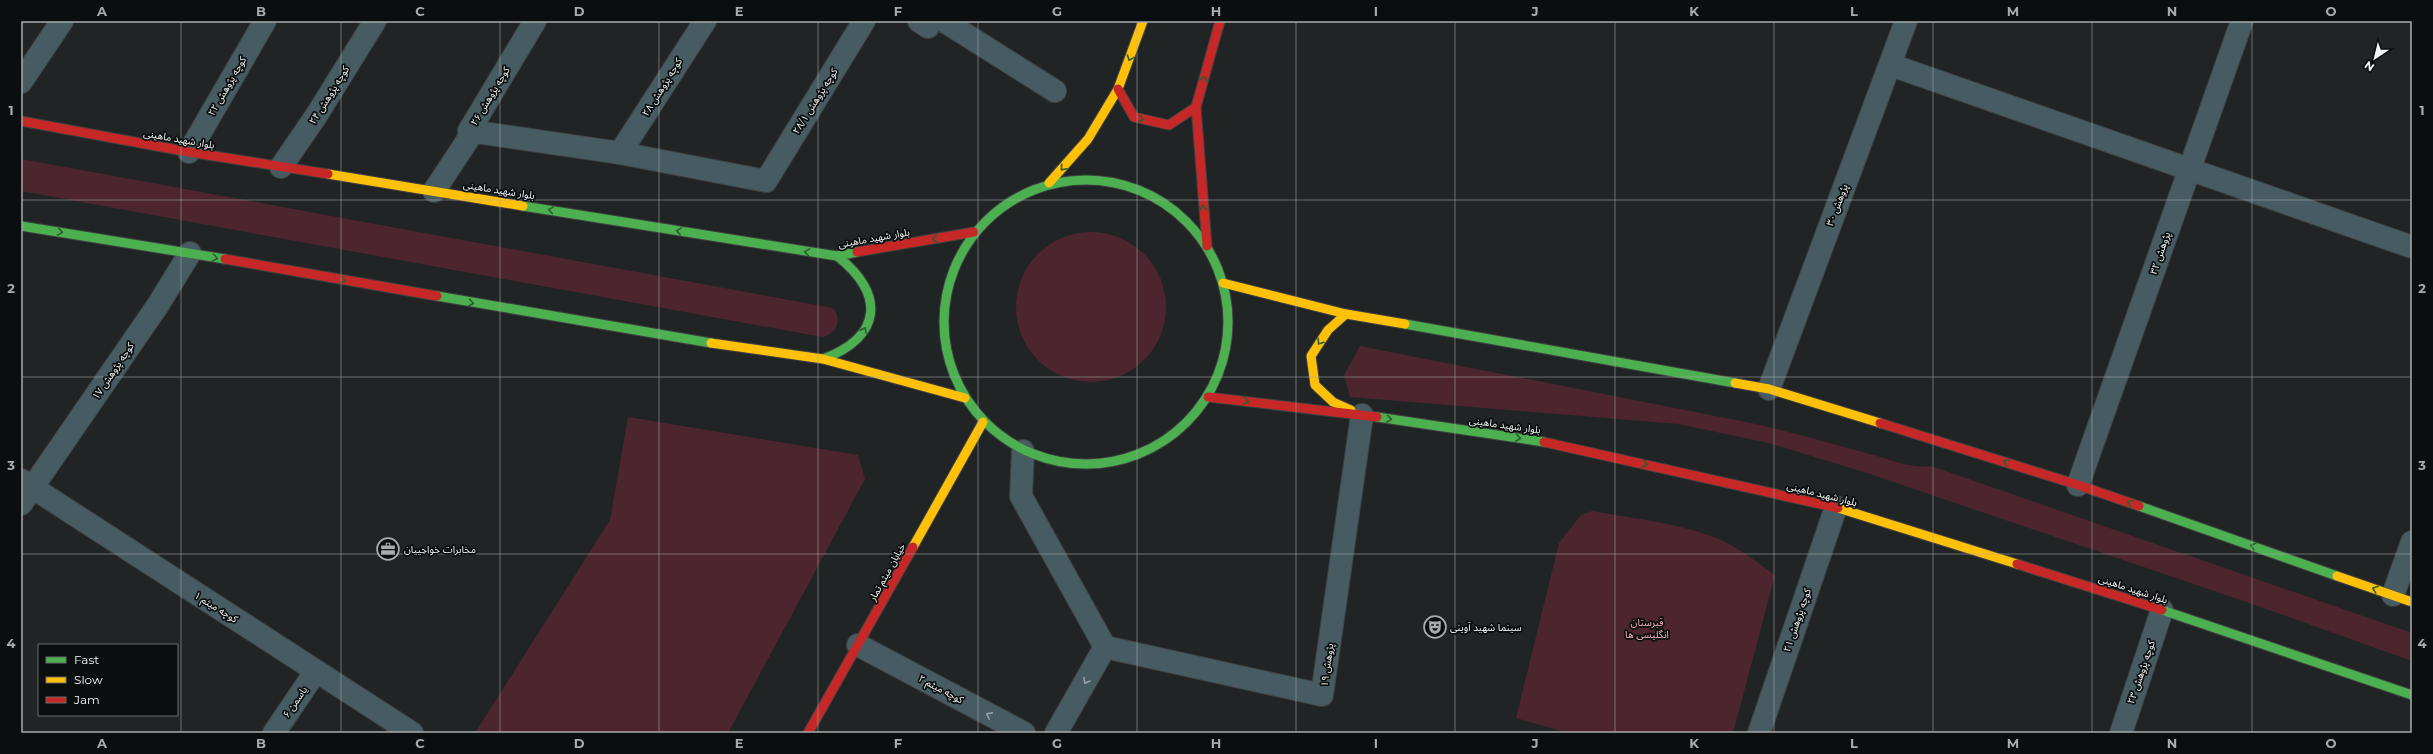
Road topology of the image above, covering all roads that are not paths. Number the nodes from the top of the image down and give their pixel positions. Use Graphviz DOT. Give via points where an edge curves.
graph roads {
  1 [pos="62,21"];
  2 [pos="265,21"];
  3 [pos="375,21"];
  4 [pos="535,21"];
  5 [pos="705,21"];
  6 [pos="864,21"];
  7 [pos="918,21"];
  8 [pos="932,21"];
  9 [pos="944,21"];
  10 [pos="1143,21"];
  11 [pos="1220,21"];
  12 [pos="1906,21"];
  13 [pos="2242,21"];
  14 [pos="1891,65"];
  15 [pos="21,82"];
  16 [pos="1118,90"];
  17 [pos="1055,91"];
  18 [pos="1196,107"];
  19 [pos="21,121"];
  20 [pos="469,131"];
  21 [pos="189,152"];
  22 [pos="620,153"];
  23 [pos="281,167"];
  24 [pos="2189,170"];
  25 [pos="1049,183"];
  26 [pos="434,191"];
  27 [pos="21,226"];
  28 [pos="974,232"];
  29 [pos="1207,246"];
  30 [pos="2412,247"];
  31 [pos="190,253"];
  32 [pos="836,256"];
  33 [pos="1224,283"];
  34 [pos="1346,314"];
  35 [pos="823,359"];
  36 [pos="1769,389"];
  37 [pos="1208,397"];
  38 [pos="964,398"];
  39 [pos="1362,415"];
  40 [pos="984,422"];
  41 [pos="1023,451"];
  42 [pos="2078,485"];
  43 [pos="25,490"];
  44 [pos="1836,507"];
  45 [pos="2412,542"];
  46 [pos="2403,598"];
  47 [pos="2162,610"];
  48 [pos="858,646"];
  49 [pos="1105,647"];
  50 [pos="316,671"];
  51 [pos="2412,695"];
  52 [pos="274,733"];
  53 [pos="412,733"];
  54 [pos="808,733"];
  55 [pos="1024,733"];
  56 [pos="1056,733"];
  57 [pos="1759,733"];
  58 [pos="2121,733"];
  1 -- 15 [label="street"];
  2 -- 21 [label="street, کوچه پژوهش ۲۲"];
  3 -- 23 [label="street, کوچه پژوهش ۲۴"];
  4 -- 20 [label="street, کوچه پژوهش ۲۶"];
  5 -- 22 [label="street, کوچه پژوهش ۲۸"];
  6 -- 22 [label="street, کوچه پژوهش ۲۸/۱" via="766,181"];
  7 -- 8 [label="street" via="928,27"];
  9 -- 17 [label="street"];
  10 -- 16 [label="main road, one-way"];
  18 -- 11 [label="main road, one-way"];
  12 -- 14 [label="street, پژوهش ۳۰"];
  13 -- 24 [label="street, پژوهش ۳۲"];
  14 -- 24 [label="street"];
  14 -- 36 [label="street, پژوهش ۳۰"];
  16 -- 18 [label="main road, one-way" via="1134,117 1169,125"];
  16 -- 25 [label="main road, one-way" via="1088,139"];
  29 -- 18 [label="main road, one-way"];
  19 -- 21 [label="main road, بلوار شهید ماهینی"];
  20 -- 22 [label="street"];
  20 -- 26 [label="street, کوچه پژوهش ۲۶" via="469,138"];
  21 -- 23 [label="main road, بلوار شهید ماهینی"];
  23 -- 26 [label="main road, بلوار شهید ماهینی"];
  24 -- 30 [label="street"];
  24 -- 42 [label="street, پژوهش ۳۲"];
  25 -- 28 [label="main road" via="1008,202"];
  25 -- 29 [label="main road" via="1094,179 1138,189 1178,212"];
  32 -- 26 [label="main road, بلوار شهید ماهینی, one-way"];
  27 -- 31 [label="main road, one-way"];
  28 -- 32 [label="main road, بلوار شهید ماهینی, one-way"];
  28 -- 38 [label="main road" via="951,270 942,314 947,358"];
  29 -- 33 [label="main road"];
  31 -- 35 [label="main road, one-way" via="680,339"];
  31 -- 43 [label="street, کوچه پژوهش ۱۷"];
  35 -- 32 [label="main road, one-way" via="838,355 852,347 869,321 869,290 850,264"];
  33 -- 34 [label="main road"];
  33 -- 37 [label="main road" via="1229,322 1224,361"];
  34 -- 36 [label="main road"];
  34 -- 39 [label="main road, one-way" via="1328,330 1311,356 1315,385 1333,402"];
  35 -- 38 [label="main road"];
  42 -- 36 [label="main road, one-way"];
  37 -- 39 [label="main road, بلوار شهید ماهینی, one-way"];
  37 -- 41 [label="main road" via="1185,426 1154,448 1119,461 1071,464"];
  38 -- 40 [label="main road"];
  39 -- 44 [label="main road, بلوار شهید ماهینی, one-way" via="1552,443"];
  39 -- 49 [label="street, پژوهش ۱۹" via="1322,695"];
  40 -- 41 [label="main road"];
  40 -- 48 [label="main road, خیابان میثم تمار"];
  41 -- 49 [label="street" via="1021,496"];
  46 -- 42 [label="main road, one-way"];
  43 -- 50 [label="street, کوچه میثم ۱"];
  44 -- 47 [label="main road, بلوار شهید ماهینی"];
  44 -- 57 [label="street, کوچه پژوهش ۲۱"];
  45 -- 46 [label="street"];
  47 -- 51 [label="main road, بلوار شهید ماهینی"];
  47 -- 58 [label="street, کوچه پژوهش ۲۳"];
  48 -- 54 [label="main road, خیابان میثم تمار"];
  55 -- 48 [label="street, کوچه میثم ۲, one-way"];
  49 -- 56 [label="street, one-way"];
  50 -- 52 [label="street, یاسمن ۶"];
  50 -- 53 [label="street, کوچه میثم ۱"];
}
